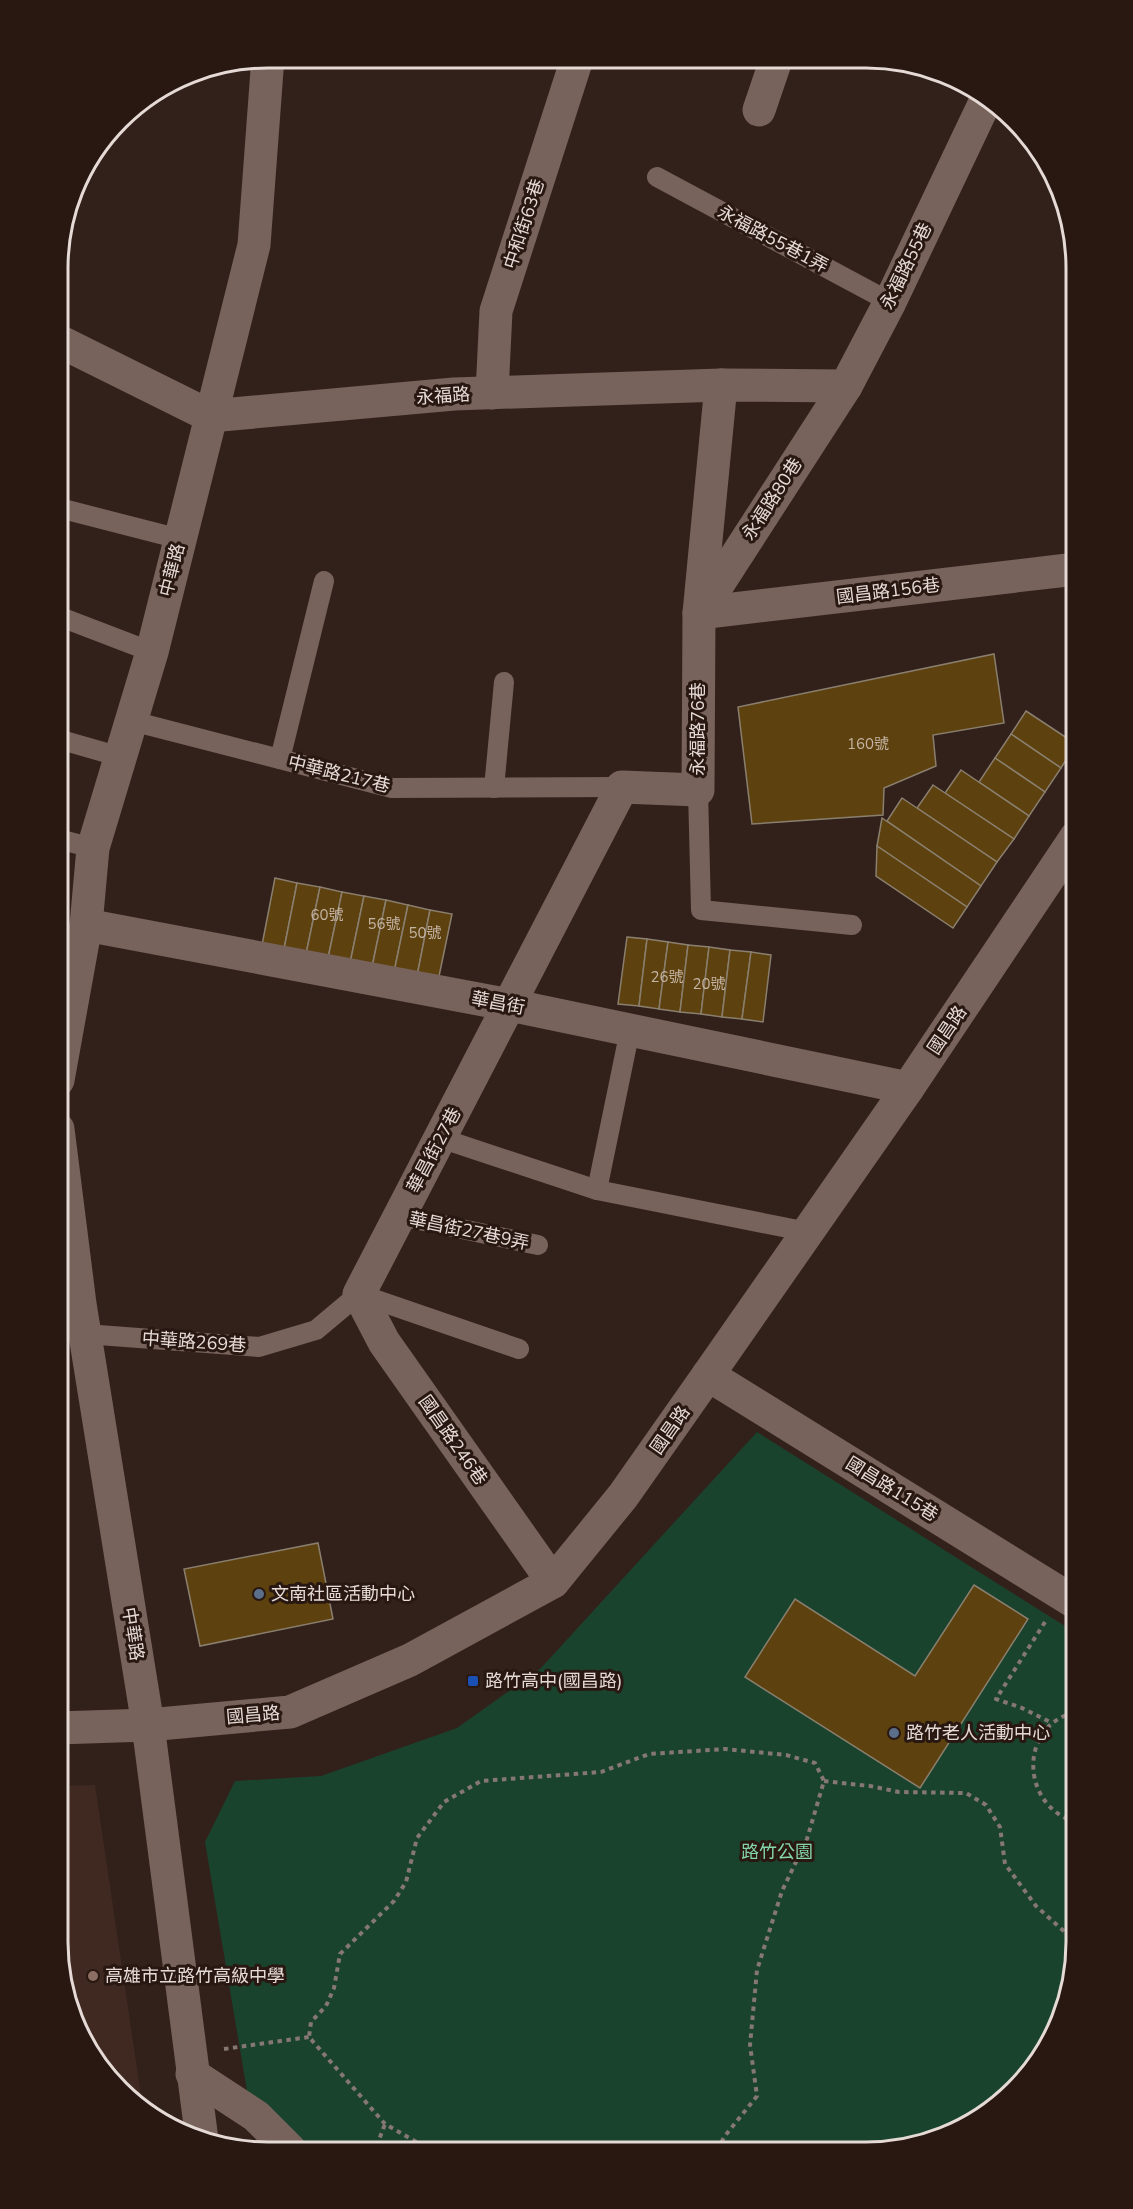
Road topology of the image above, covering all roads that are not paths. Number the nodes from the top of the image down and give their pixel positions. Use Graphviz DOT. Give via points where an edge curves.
graph roads {
  1 [pos="267,68"];
  2 [pos="574,68"];
  3 [pos="773,68"];
  4 [pos="983,106"];
  5 [pos="759,110"];
  6 [pos="657,177"];
  7 [pos="890,302"];
  8 [pos="68,345"];
  9 [pos="720,385"];
  10 [pos="846,386"];
  11 [pos="492,393"];
  12 [pos="210,416"];
  13 [pos="68,510"];
  14 [pos="180,539"];
  15 [pos="1066,570"];
  16 [pos="324,581"];
  17 [pos="699,613"];
  18 [pos="68,620"];
  19 [pos="152,652"];
  20 [pos="504,682"];
  21 [pos="132,721"];
  22 [pos="68,742"];
  23 [pos="121,757"];
  24 [pos="280,759"];
  25 [pos="622,787"];
  26 [pos="494,788"];
  27 [pos="698,790"];
  28 [pos="68,842"];
  29 [pos="93,848"];
  30 [pos="1066,863"];
  31 [pos="86,925"];
  32 [pos="852,925"];
  33 [pos="68,987"];
  34 [pos="510,1005"];
  35 [pos="630,1030"];
  36 [pos="908,1088"];
  37 [pos="440,1138"];
  38 [pos="597,1190"];
  39 [pos="399,1216"];
  40 [pos="808,1232"];
  41 [pos="68,1244"];
  42 [pos="538,1245"];
  43 [pos="359,1294"];
  44 [pos="74,1313"];
  45 [pos="519,1349"];
  46 [pos="708,1375"];
  47 [pos="553,1582"];
  48 [pos="1065,1597"];
  49 [pos="148,1725"];
  50 [pos="68,1728"];
  51 [pos="191,2064"];
  52 [pos="200,2130"];
  53 [pos="282,2142"];
  1 -- 12 [label="street, 中華路" via="254,245"];
  2 -- 11 [label="street, 中和街63巷" via="496,311"];
  3 -- 5 [label="street"];
  4 -- 7 [label="street, 永福路55巷"];
  6 -- 7 [label="lane, 永福路55巷1弄"];
  7 -- 10 [label="street, 永福路55巷"];
  8 -- 12 [label="street"];
  9 -- 10 [label="street, 永福路"];
  9 -- 11 [label="street, 永福路"];
  9 -- 17 [label="street, 永福路76巷"];
  10 -- 17 [label="street, 永福路80巷"];
  11 -- 12 [label="street, 永福路"];
  12 -- 14 [label="street, 中華路"];
  13 -- 14 [label="lane"];
  14 -- 19 [label="street, 中華路"];
  15 -- 17 [label="street, 國昌路156巷"];
  16 -- 24 [label="lane"];
  17 -- 27 [label="street, 永福路76巷"];
  18 -- 19 [label="lane"];
  19 -- 21 [label="street, 中華路"];
  20 -- 26 [label="lane"];
  21 -- 23 [label="street, 中華路"];
  21 -- 24 [label="lane, 中華路217巷"];
  22 -- 23 [label="lane"];
  23 -- 29 [label="street, 中華路"];
  24 -- 26 [label="lane, 中華路217巷" via="392,788"];
  25 -- 26 [label="lane, 中華路217巷"];
  25 -- 27 [label="street, 永福路76巷"];
  25 -- 34 [label="street"];
  27 -- 32 [label="lane" via="701,910"];
  28 -- 29 [label="lane"];
  29 -- 31 [label="street, 中華路"];
  30 -- 36 [label="street, 國昌路"];
  31 -- 33 [label="street, 中華路"];
  31 -- 34 [label="street, 華昌街"];
  34 -- 35 [label="street, 華昌街"];
  34 -- 37 [label="street, 華昌街27巷"];
  35 -- 36 [label="street, 華昌街"];
  35 -- 38 [label="lane"];
  36 -- 40 [label="street, 國昌路"];
  37 -- 38 [label="lane"];
  37 -- 39 [label="street, 華昌街27巷"];
  38 -- 40 [label="lane"];
  39 -- 42 [label="lane, 華昌街27巷9弄"];
  39 -- 43 [label="street, 華昌街27巷"];
  40 -- 46 [label="street, 國昌路"];
  41 -- 44 [label="street, 中華路"];
  43 -- 44 [label="lane, 中華路269巷" via="316,1330 259,1347"];
  43 -- 45 [label="lane"];
  43 -- 47 [label="street, 國昌路246巷" via="384,1342"];
  44 -- 49 [label="street, 中華路"];
  46 -- 47 [label="street, 國昌路" via="623,1496"];
  46 -- 48 [label="street, 國昌路115巷"];
  47 -- 49 [label="street, 國昌路" via="410,1660 290,1712"];
  49 -- 50 [label="street, 國昌路"];
  49 -- 51 [label="street, 中華路"];
  51 -- 52 [label="street, 中華路"];
  51 -- 53 [label="street"];
}
